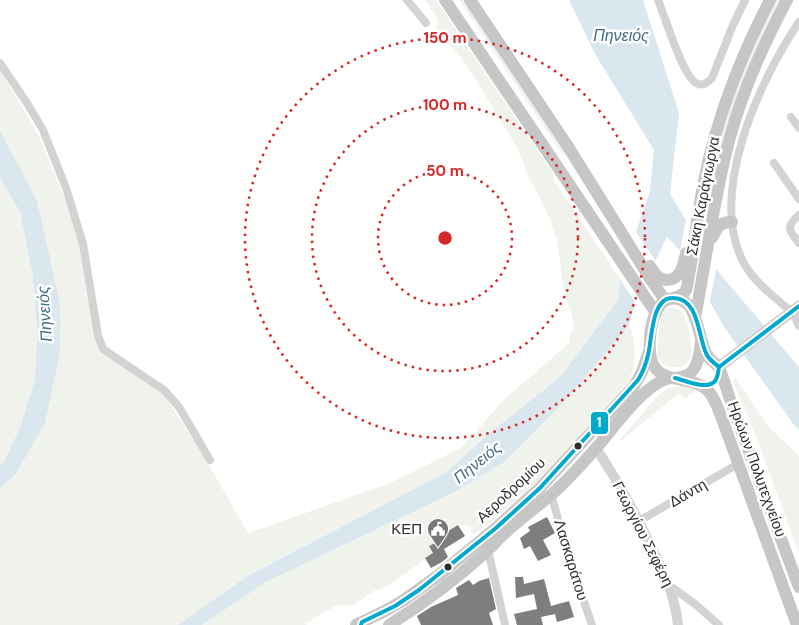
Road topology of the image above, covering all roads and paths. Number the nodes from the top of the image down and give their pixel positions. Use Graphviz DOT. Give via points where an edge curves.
graph roads {
  1 [pos="407,0"];
  2 [pos="445,0"];
  3 [pos="470,0"];
  4 [pos="658,0"];
  5 [pos="744,0"];
  6 [pos="770,0"];
  7 [pos="787,0"];
  8 [pos="799,22"];
  9 [pos="426,23"];
  10 [pos="0,63"];
  11 [pos="791,117"];
  12 [pos="799,128"];
  13 [pos="774,163"];
  14 [pos="799,199"];
  15 [pos="799,215"];
  16 [pos="732,222"];
  17 [pos="696,232"];
  18 [pos="713,232"];
  19 [pos="799,243"];
  20 [pos="655,279"];
  21 [pos="670,299"];
  22 [pos="793,310"];
  23 [pos="697,312"];
  24 [pos="656,313"];
  25 [pos="799,326"];
  26 [pos="701,337"];
  27 [pos="650,350"];
  28 [pos="719,367"];
  29 [pos="673,378"];
  30 [pos="700,386"];
  31 [pos="596,448"];
  32 [pos="210,460"];
  33 [pos="738,464"];
  34 [pos="551,494"];
  35 [pos="638,521"];
  36 [pos="488,550"];
  37 [pos="669,585"];
  38 [pos="799,587"];
  39 [pos="360,624"];
  40 [pos="393,624"];
  41 [pos="505,625"];
  42 [pos="592,625"];
  43 [pos="678,625"];
  44 [pos="719,625"];
  45 [pos="797,625"];
  1 -- 9 [label="street"];
  2 -- 24 [label="main road"];
  3 -- 20 [label="main road" via="567,145 635,255"];
  4 -- 5 [label="street" via="681,61 692,80 702,85 712,78"];
  6 -- 17 [label="main road, Σάκη Καράγιωργα" via="746,48 728,95 707,167"];
  7 -- 18 [label="main road, Σάκη Καράγιωργα" via="761,53 730,139"];
  8 -- 16 [label="street, Σάκη Καράγιωργα" via="766,81 742,142 732,181"];
  10 -- 32 [label="street" via="43,130 66,188 83,244 103,349 164,390"];
  11 -- 12 [label="street"];
  13 -- 14 [label="street"];
  15 -- 19 [label="street" via="789,228"];
  16 -- 18 [label="main road" via="720,225"];
  16 -- 22 [label="street, Σάκη Καράγιωργα" via="746,267 761,285"];
  17 -- 20 [label="main road" via="688,244 677,276 669,280"];
  17 -- 21 [label="main road, Σάκη Καράγιωργα" via="686,290"];
  18 -- 23 [label="main road, Σάκη Καράγιωργα"];
  20 -- 21 [label="main road"];
  21 -- 23 [label="main road" via="686,303"];
  21 -- 24 [label="main road" via="660,304"];
  22 -- 25 [label="street, Σάκη Καράγιωργα"];
  22 -- 28 [label="main road"];
  23 -- 26 [label="main road"];
  24 -- 27 [label="main road"];
  26 -- 28 [label="main road, Ηρώων Πολυτεχνείου" via="708,357"];
  26 -- 29 [label="main road" via="692,371"];
  27 -- 29 [label="main road" via="654,368 663,376"];
  27 -- 39 [label="main road, Αεροδρομίου" via="634,386 540,488 432,580 395,606"];
  28 -- 30 [label="main road" via="716,381"];
  28 -- 38 [label="main road, Ηρώων Πολυτεχνείου"];
  29 -- 30 [label="main road"];
  29 -- 31 [label="main road, Αεροδρομίου" via="666,378 641,396"];
  30 -- 33 [label="main road, Ηρώων Πολυτεχνείου" via="709,392 717,406"];
  31 -- 34 [label="main road, Αεροδρομίου"];
  31 -- 35 [label="street, Γεωργίου Σεφέρη"];
  33 -- 35 [label="street, Δάντη"];
  33 -- 45 [label="main road, Ηρώων Πολυτεχνείου"];
  34 -- 36 [label="main road, Αεροδρομίου"];
  34 -- 42 [label="street, Λασκαράτου"];
  35 -- 37 [label="street, Γεωργίου Σεφέρη"];
  36 -- 40 [label="main road, Αεροδρομίου"];
  36 -- 41 [label="street"];
  37 -- 43 [label="street, Γεωργίου Σεφέρη"];
  37 -- 44 [label="street"];
}
